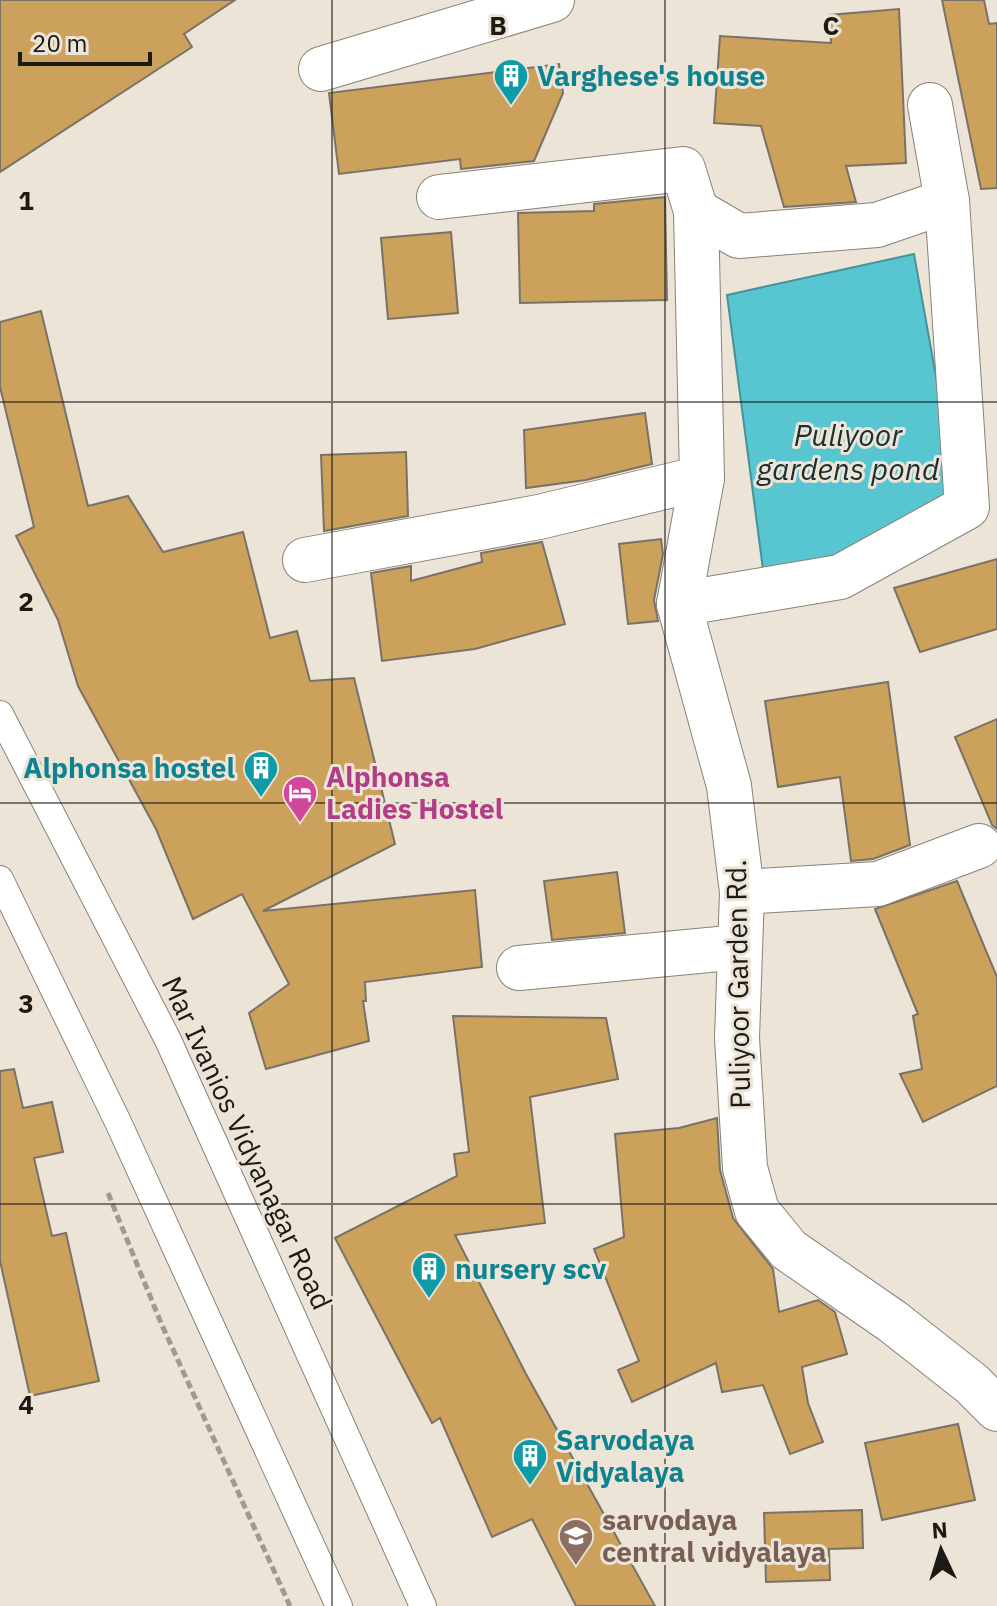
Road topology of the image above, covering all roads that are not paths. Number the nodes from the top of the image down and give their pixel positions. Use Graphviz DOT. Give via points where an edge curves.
graph roads {
  1 [pos="552,0"];
  2 [pos="321,69"];
  3 [pos="930,105"];
  4 [pos="439,197"];
  5 [pos="947,201"];
  6 [pos="696,211"];
  7 [pos="702,478"];
  8 [pos="305,560"];
  9 [pos="679,604"];
  10 [pos="0,714"];
  11 [pos="979,846"];
  12 [pos="0,879"];
  13 [pos="742,892"];
  14 [pos="740,947"];
  15 [pos="519,968"];
  16 [pos="997,1409"];
  17 [pos="339,1606"];
  18 [pos="423,1606"];
  1 -- 2 [label="street"];
  3 -- 5 [label="street"];
  4 -- 6 [label="street, Puliyoor Garden Rd." via="683,169"];
  5 -- 6 [label="street" via="877,225 739,236"];
  5 -- 9 [label="street" via="967,507 840,577"];
  6 -- 7 [label="street, Puliyoor Garden Rd."];
  7 -- 8 [label="street" via="539,517"];
  7 -- 9 [label="street, Puliyoor Garden Rd."];
  9 -- 13 [label="street, Puliyoor Garden Rd." via="729,786"];
  10 -- 18 [label="lane, Mar Ivanios Vidyanagar Road" via="168,1040"];
  11 -- 13 [label="street" via="878,884"];
  12 -- 17 [label="lane" via="118,1122"];
  13 -- 14 [label="street, Puliyoor Garden Rd."];
  14 -- 15 [label="street"];
  14 -- 16 [label="street, Puliyoor Garden Rd." via="740,1124 757,1211 789,1250 892,1321"];
}
